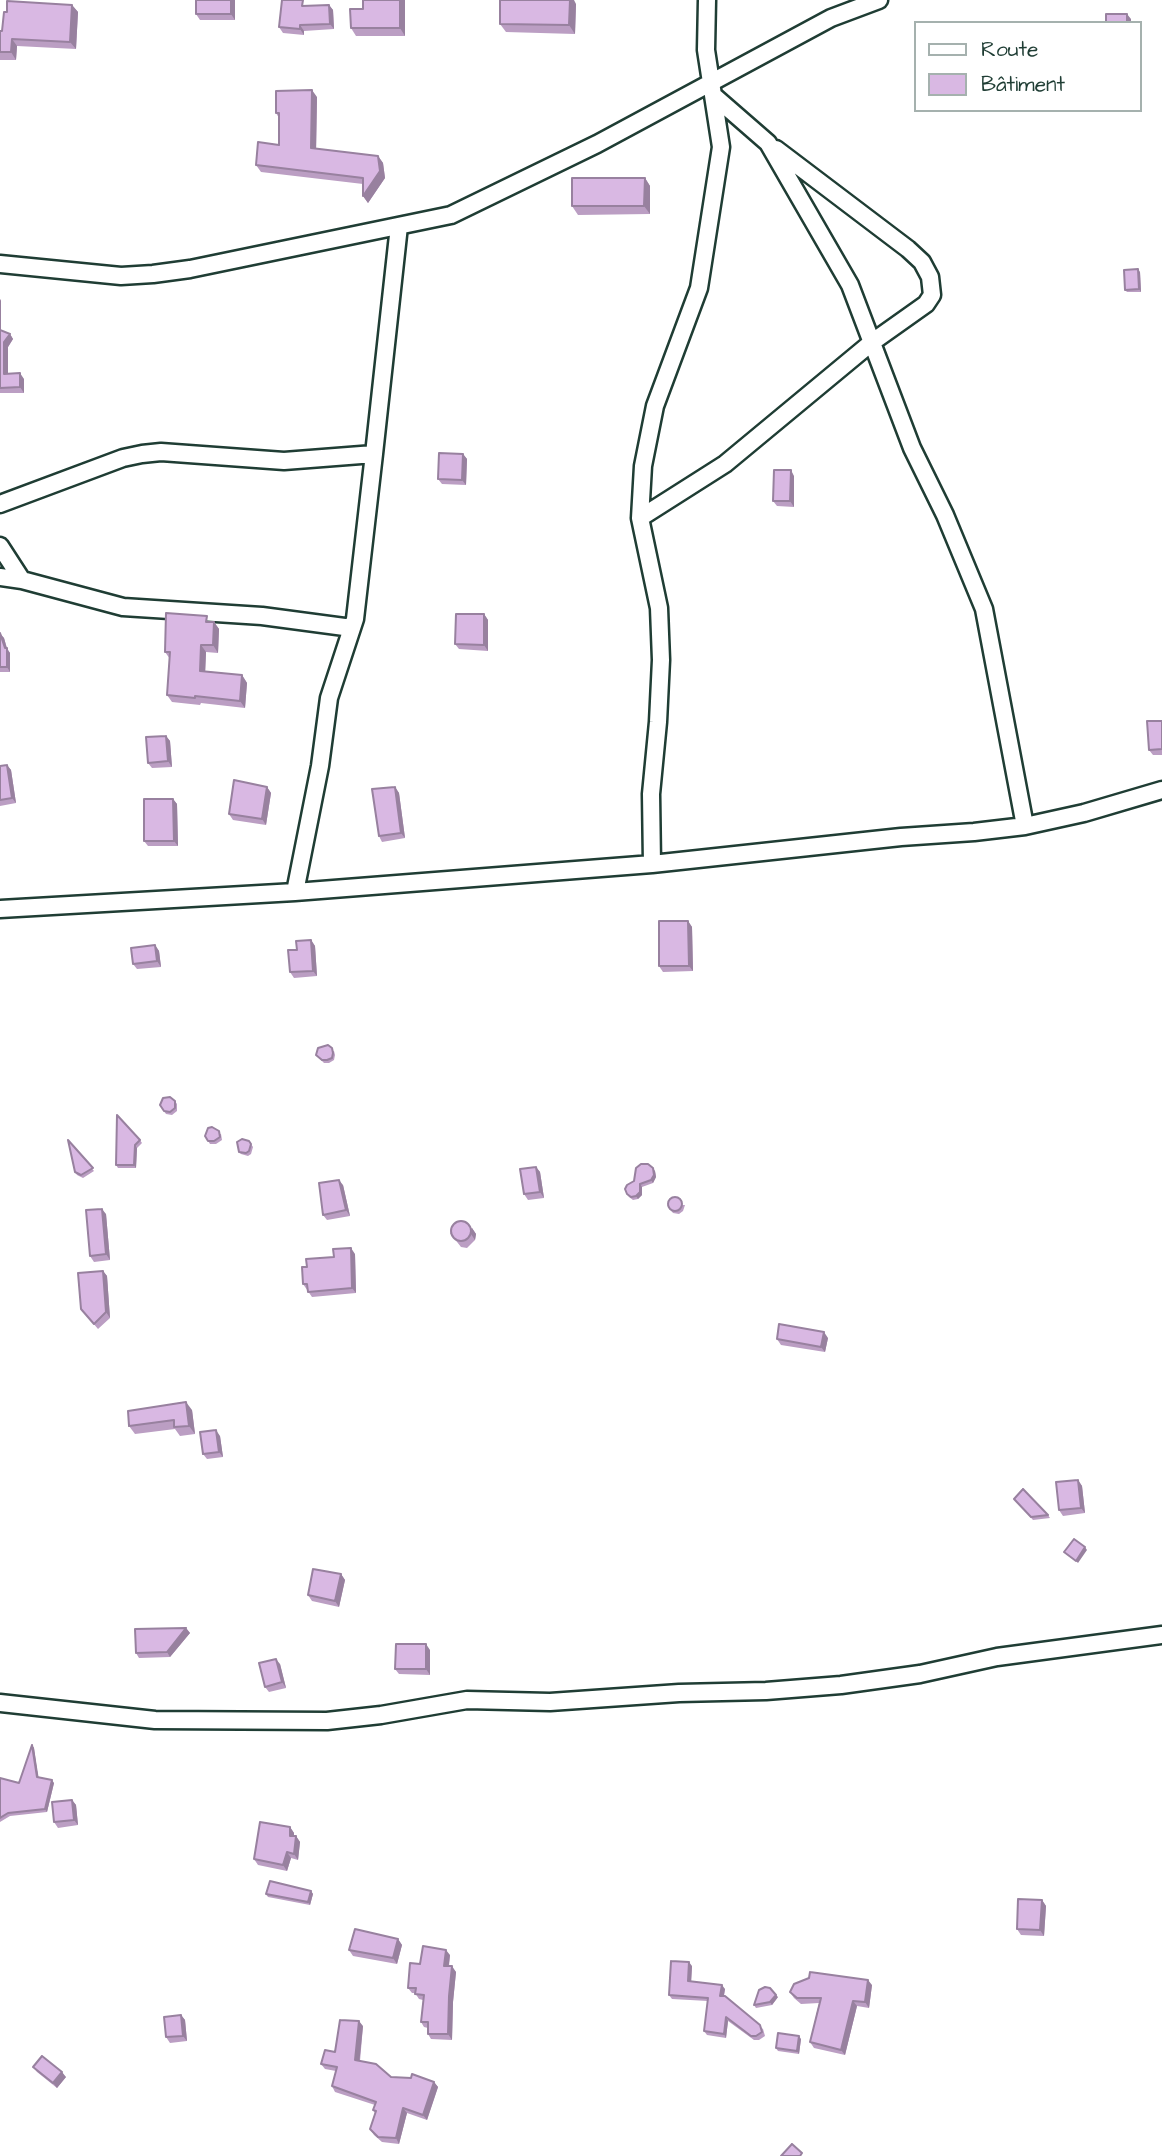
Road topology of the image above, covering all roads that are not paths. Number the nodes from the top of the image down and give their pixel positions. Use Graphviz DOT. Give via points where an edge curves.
graph roads {
  1 [pos="707,0"];
  2 [pos="879,0"];
  3 [pos="713,89"];
  4 [pos="768,143"];
  5 [pos="399,226"];
  6 [pos="0,264"];
  7 [pos="871,343"];
  8 [pos="374,454"];
  9 [pos="0,504"];
  10 [pos="640,518"];
  11 [pos="0,546"];
  12 [pos="0,577"];
  13 [pos="22,580"];
  14 [pos="352,628"];
  15 [pos="1162,790"];
  16 [pos="1024,826"];
  17 [pos="652,864"];
  18 [pos="295,892"];
  19 [pos="0,909"];
  20 [pos="1162,1635"];
  21 [pos="0,1703"];
  1 -- 3 [label="street" via="706,50"];
  2 -- 3 [label="street" via="831,18"];
  3 -- 4 [label="street"];
  3 -- 5 [label="street" via="451,215"];
  3 -- 10 [label="street" via="721,147 699,288 655,406 643,466"];
  4 -- 7 [label="street" via="850,285"];
  4 -- 7 [label="street" via="908,249 930,277 932,295 926,304"];
  5 -- 6 [label="street" via="153,274 121,276"];
  5 -- 8 [label="street"];
  7 -- 10 [label="street" via="725,464"];
  7 -- 16 [label="street" via="984,609"];
  8 -- 9 [label="street" via="284,461 142,454"];
  8 -- 14 [label="street"];
  10 -- 17 [label="street" via="659,608 661,660 651,794"];
  11 -- 13 [label="street"];
  12 -- 13 [label="street"];
  13 -- 14 [label="street" via="123,607 262,616"];
  14 -- 18 [label="street" via="329,698"];
  15 -- 16 [label="street"];
  16 -- 17 [label="street"];
  17 -- 18 [label="street"];
  18 -- 19 [label="street"];
  20 -- 21 [label="street" via="998,1657 842,1685 550,1702 467,1700 327,1721 155,1720"];
}
